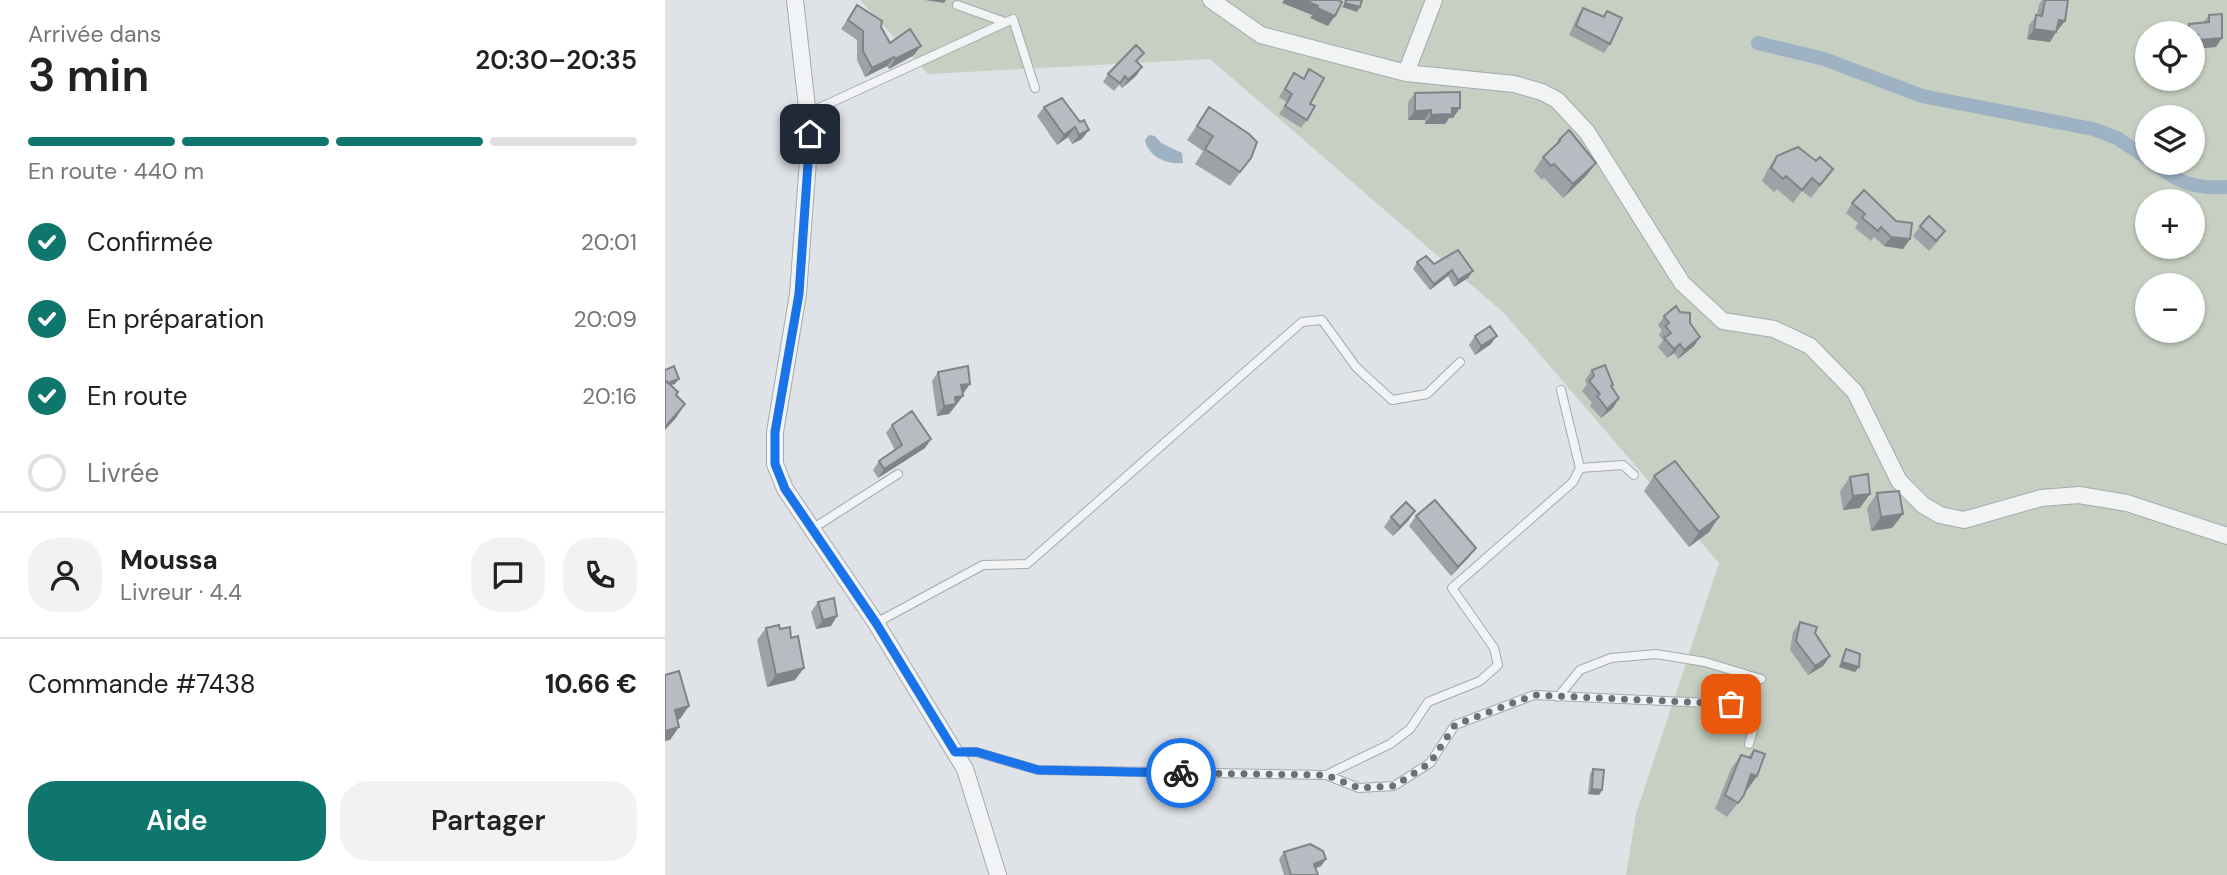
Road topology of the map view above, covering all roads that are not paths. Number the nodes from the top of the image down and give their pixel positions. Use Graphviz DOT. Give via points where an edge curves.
graph roads {
  1 [pos="795,0"];
  2 [pos="1211,0"];
  3 [pos="1434,0"];
  4 [pos="957,5"];
  5 [pos="1005,22"];
  6 [pos="1406,74"];
  7 [pos="1035,88"];
  8 [pos="808,113"];
  9 [pos="1460,362"];
  10 [pos="1561,390"];
  11 [pos="1580,468"];
  12 [pos="898,474"];
  13 [pos="1634,475"];
  14 [pos="811,530"];
  15 [pos="2227,536"];
  16 [pos="876,623"];
  17 [pos="1761,679"];
  18 [pos="1558,696"];
  19 [pos="1749,744"];
  20 [pos="955,752"];
  21 [pos="1326,775"];
  22 [pos="998,875"];
  1 -- 8 [label="street"];
  2 -- 6 [label="street" via="1261,35"];
  3 -- 6 [label="street"];
  4 -- 5 [label="lane"];
  5 -- 7 [label="lane" via="1013,19"];
  5 -- 8 [label="lane"];
  6 -- 15 [label="street" via="1514,83 1557,100 1587,132 1682,283 1723,321 1774,329 1817,353 1854,392 1899,481 1940,515 1964,520 2041,498 2079,495 2127,503"];
  8 -- 14 [label="street" via="799,294 775,432 775,464"];
  9 -- 16 [label="lane" via="1427,394 1392,401 1356,367 1322,320 1302,322 1027,564 983,565"];
  10 -- 11 [label="lane"];
  11 -- 13 [label="lane" via="1623,465"];
  11 -- 21 [label="lane" via="1573,482 1452,587 1494,648 1498,665 1480,681 1428,702 1410,729 1390,744"];
  12 -- 14 [label="lane"];
  14 -- 16 [label="street"];
  16 -- 20 [label="street"];
  17 -- 18 [label="lane" via="1705,662 1656,654 1611,658 1580,670"];
  18 -- 19 [label="lane" via="1731,704 1755,723"];
  18 -- 21 [label="lane" via="1534,695 1455,725 1430,763 1394,786 1359,788"];
  20 -- 21 [label="lane" via="977,752 1038,770"];
  20 -- 22 [label="street" via="965,769"];
}
